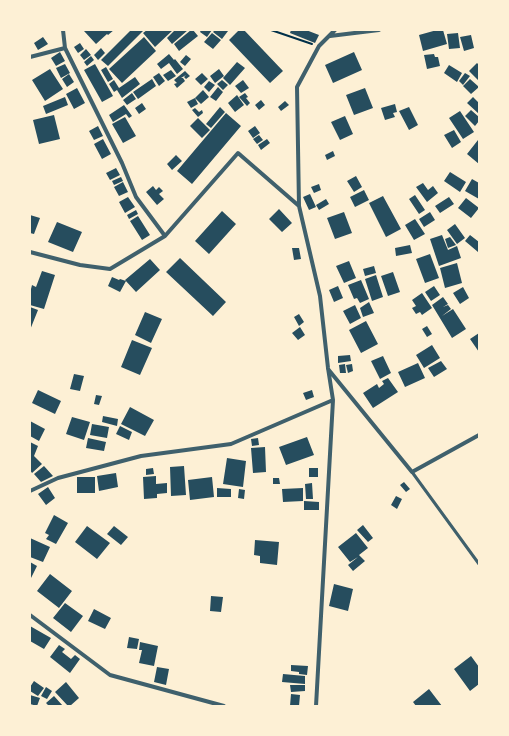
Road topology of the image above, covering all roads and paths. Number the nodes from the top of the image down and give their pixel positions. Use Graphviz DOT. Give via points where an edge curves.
graph roads {
  1 [pos="63,30"];
  2 [pos="271,30"];
  3 [pos="335,30"];
  4 [pos="379,30"];
  5 [pos="329,36"];
  6 [pos="319,46"];
  7 [pos="65,48"];
  8 [pos="30,57"];
  9 [pos="299,206"];
  10 [pos="165,236"];
  11 [pos="30,252"];
  12 [pos="328,368"];
  13 [pos="333,400"];
  14 [pos="479,435"];
  15 [pos="412,472"];
  16 [pos="30,491"];
  17 [pos="479,564"];
  18 [pos="30,615"];
  19 [pos="224,706"];
  20 [pos="316,706"];
  1 -- 7 [label="street"];
  2 -- 6 [label="path"];
  3 -- 5 [label="street"];
  4 -- 5 [label="street"];
  5 -- 6 [label="street"];
  6 -- 9 [label="street" via="297,88"];
  7 -- 8 [label="street"];
  7 -- 10 [label="street" via="136,197"];
  9 -- 10 [label="street" via="238,153"];
  9 -- 12 [label="street" via="320,296"];
  10 -- 11 [label="street" via="110,269 80,265"];
  12 -- 13 [label="street"];
  12 -- 15 [label="street"];
  13 -- 16 [label="street" via="231,444 141,456 58,478"];
  13 -- 20 [label="street"];
  14 -- 15 [label="street"];
  15 -- 17 [label="lane"];
  18 -- 19 [label="street" via="110,675"];
}
